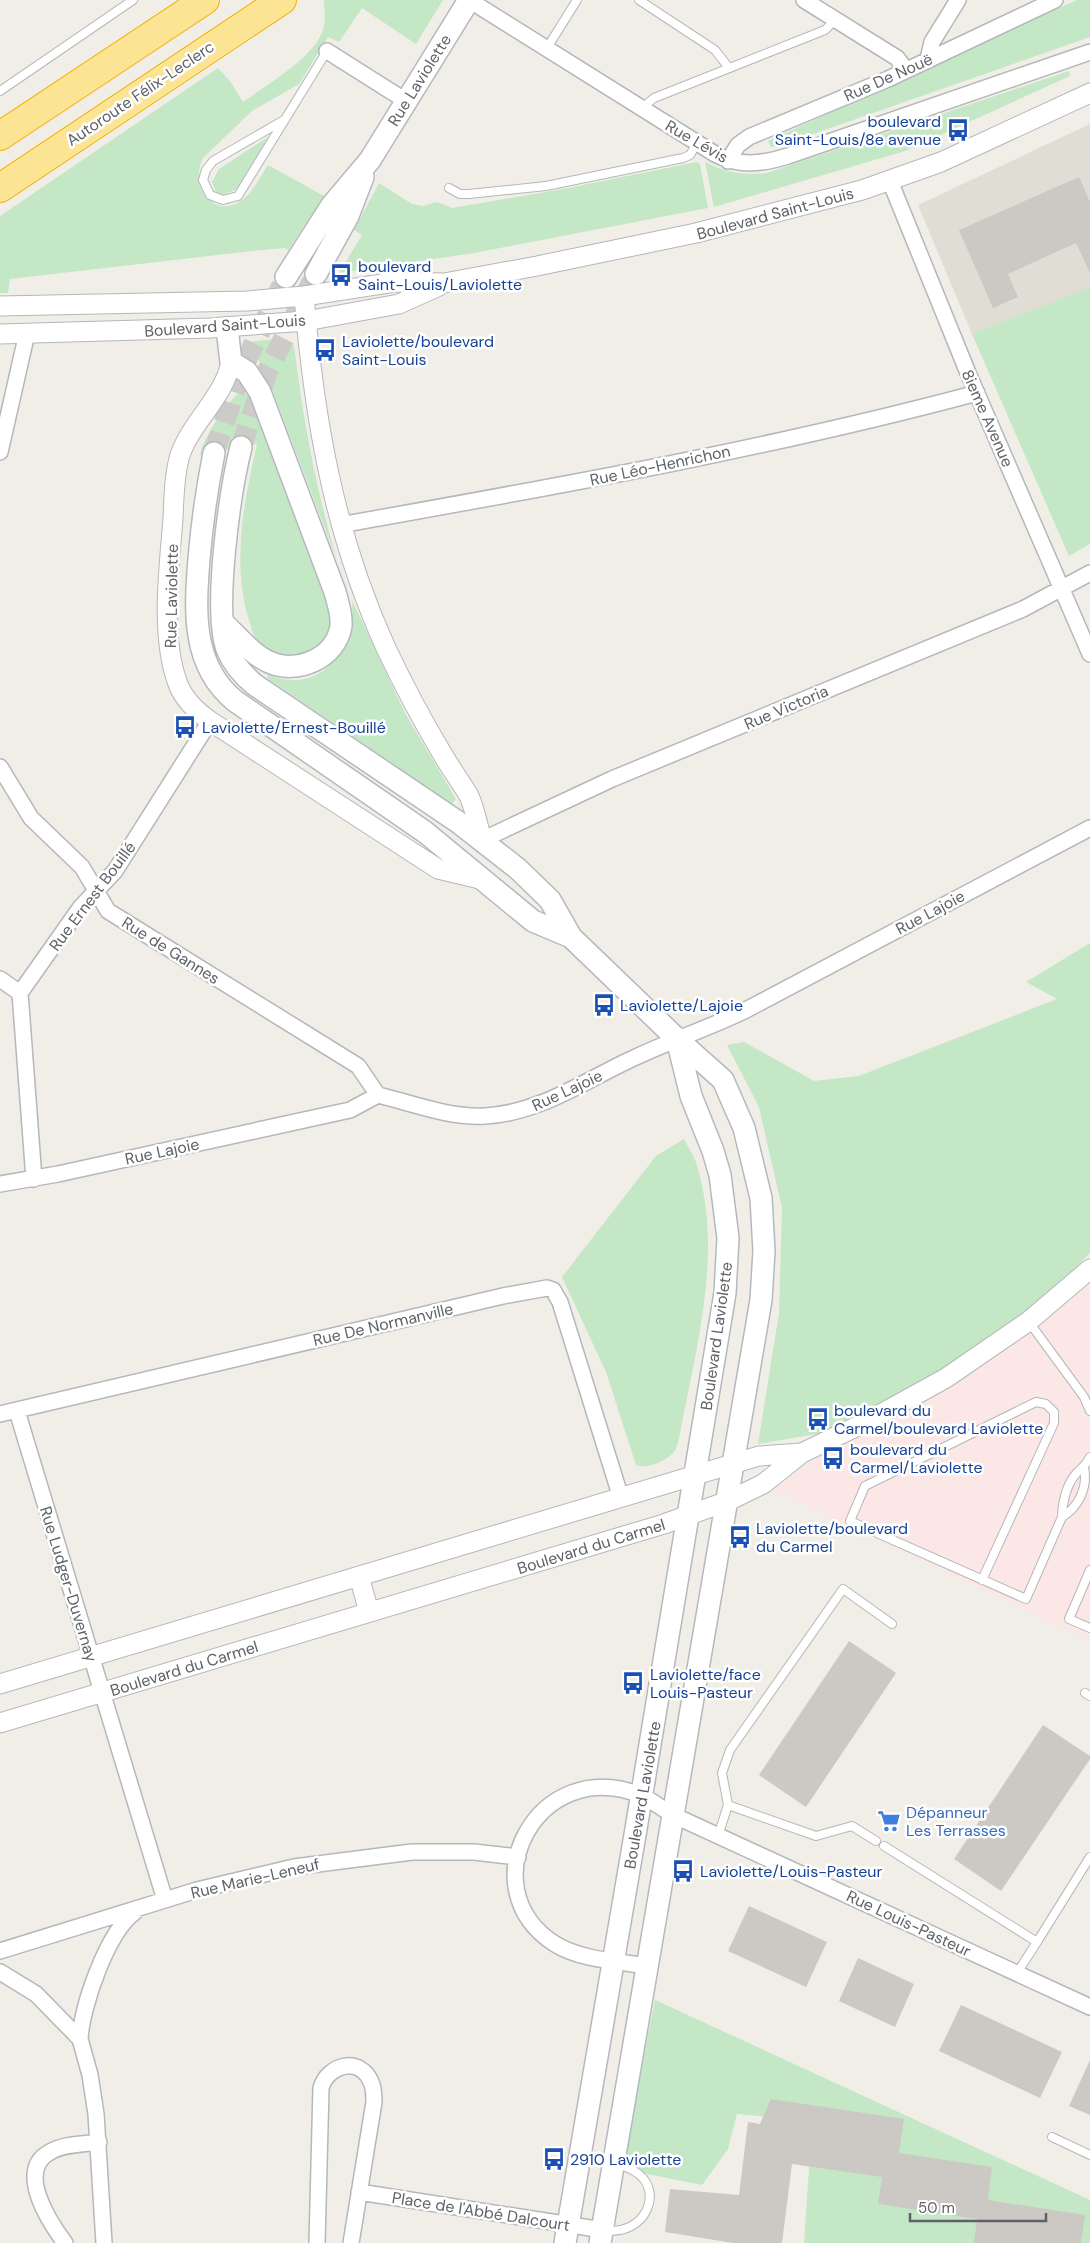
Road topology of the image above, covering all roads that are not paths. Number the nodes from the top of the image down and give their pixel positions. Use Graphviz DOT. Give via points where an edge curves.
graph roads {
  1 [pos="133,0"];
  2 [pos="205,0"];
  3 [pos="282,0"];
  4 [pos="469,0"];
  5 [pos="577,0"];
  6 [pos="639,0"];
  7 [pos="804,0"];
  8 [pos="958,0"];
  9 [pos="1055,0"];
  10 [pos="835,20"];
  11 [pos="547,48"];
  12 [pos="327,51"];
  13 [pos="1090,52"];
  14 [pos="928,59"];
  15 [pos="729,68"];
  16 [pos="906,70"];
  17 [pos="0,91"];
  18 [pos="1089,95"];
  19 [pos="406,101"];
  20 [pos="642,108"];
  21 [pos="284,120"];
  22 [pos="0,136"];
  23 [pos="697,143"];
  24 [pos="370,160"];
  25 [pos="728,161"];
  26 [pos="890,181"];
  27 [pos="0,188"];
  28 [pos="449,188"];
  29 [pos="316,274"];
  30 [pos="286,277"];
  31 [pos="444,283"];
  32 [pos="304,296"];
  33 [pos="226,302"];
  34 [pos="0,306"];
  35 [pos="306,321"];
  36 [pos="228,328"];
  37 [pos="27,333"];
  38 [pos="0,334"];
  39 [pos="231,362"];
  40 [pos="977,393"];
  41 [pos="241,447"];
  42 [pos="0,452"];
  43 [pos="214,452"];
  44 [pos="340,525"];
  45 [pos="1090,573"];
  46 [pos="1062,589"];
  47 [pos="222,622"];
  48 [pos="1090,654"];
  49 [pos="210,721"];
  50 [pos="0,767"];
  51 [pos="1090,828"];
  52 [pos="482,840"];
  53 [pos="484,880"];
  54 [pos="96,891"];
  55 [pos="571,937"];
  56 [pos="0,979"];
  57 [pos="20,993"];
  58 [pos="677,1039"];
  59 [pos="378,1095"];
  60 [pos="34,1178"];
  61 [pos="0,1184"];
  62 [pos="1090,1269"];
  63 [pos="1029,1321"];
  64 [pos="17,1411"];
  65 [pos="1090,1411"];
  66 [pos="0,1414"];
  67 [pos="802,1453"];
  68 [pos="1090,1457"];
  69 [pos="732,1464"];
  70 [pos="1084,1468"];
  71 [pos="696,1474"];
  72 [pos="621,1498"];
  73 [pos="728,1501"];
  74 [pos="688,1516"];
  75 [pos="1062,1517"];
  76 [pos="1090,1570"];
  77 [pos="359,1576"];
  78 [pos="982,1580"];
  79 [pos="369,1612"];
  80 [pos="892,1624"];
  81 [pos="1090,1628"];
  82 [pos="91,1657"];
  83 [pos="0,1684"];
  84 [pos="102,1692"];
  85 [pos="0,1723"];
  86 [pos="641,1796"];
  87 [pos="728,1805"];
  88 [pos="673,1815"];
  89 [pos="718,1836"];
  90 [pos="876,1841"];
  91 [pos="884,1846"];
  92 [pos="518,1857"];
  93 [pos="1090,1857"];
  94 [pos="165,1900"];
  95 [pos="142,1908"];
  96 [pos="1037,1942"];
  97 [pos="0,1951"];
  98 [pos="613,1960"];
  99 [pos="647,1966"];
  100 [pos="0,1972"];
  101 [pos="1017,1973"];
  102 [pos="1090,2007"];
  103 [pos="80,2039"];
  104 [pos="1052,2137"];
  105 [pos="99,2142"];
  106 [pos="1090,2155"];
  107 [pos="579,2160"];
  108 [pos="614,2165"];
  109 [pos="359,2192"];
  110 [pos="566,2234"];
  111 [pos="602,2237"];
  112 [pos="64,2243"];
  113 [pos="104,2243"];
  114 [pos="317,2243"];
  115 [pos="351,2243"];
  1 -- 17 [label="lane"];
  2 -- 22 [label="highway"];
  3 -- 27 [label="highway, Autoroute Félix-Leclerc"];
  4 -- 11 [label="street, Rue Lévis"];
  4 -- 19 [label="main road, Rue Laviolette"];
  5 -- 11 [label="lane"];
  6 -- 15 [label="lane" via="715,50"];
  7 -- 10 [label="street"];
  8 -- 14 [label="street" via="932,42"];
  9 -- 14 [label="street, Rue De Nouë"];
  10 -- 15 [label="lane" via="825,30"];
  10 -- 16 [label="street" via="897,58"];
  11 -- 20 [label="street, Rue Lévis"];
  12 -- 19 [label="street"];
  12 -- 21 [label="lane"];
  13 -- 25 [label="street, Rue Lévis" via="780,159 748,164"];
  14 -- 16 [label="street, Rue De Nouë"];
  15 -- 20 [label="lane" via="654,98"];
  16 -- 25 [label="street, Rue De Nouë" via="749,138 738,145"];
  18 -- 26 [label="street, Boulevard Saint-Louis" via="941,162"];
  19 -- 24 [label="main road, Rue Laviolette"];
  20 -- 23 [label="street, Rue Lévis"];
  21 -- 21 [label="lane" via="210,164 203,180 210,195 223,200 238,196"];
  23 -- 25 [label="street, Rue Lévis"];
  23 -- 28 [label="lane" via="690,155 683,158 569,182 468,194"];
  24 -- 29 [label="main road, Rue Laviolette" via="348,216"];
  24 -- 30 [label="main road, Rue Laviolette" via="332,205"];
  26 -- 31 [label="street, Boulevard Saint-Louis" via="696,234"];
  26 -- 40 [label="street, 8ieme Avenue"];
  31 -- 32 [label="street, Boulevard Saint-Louis" via="395,282"];
  31 -- 35 [label="street, Boulevard Saint-Louis" via="399,304"];
  32 -- 33 [label="street, Boulevard Saint-Louis"];
  32 -- 35 [label="street"];
  33 -- 34 [label="street, Boulevard Saint-Louis"];
  33 -- 36 [label="street"];
  35 -- 36 [label="street, Boulevard Saint-Louis"];
  35 -- 44 [label="street" via="318,425"];
  36 -- 37 [label="street, Boulevard Saint-Louis"];
  36 -- 39 [label="main road"];
  37 -- 38 [label="street, Boulevard Saint-Louis"];
  37 -- 42 [label="street"];
  39 -- 47 [label="main road" via="247,372 260,392 335,592 341,617 338,636 328,651 307,664 291,666 262,658"];
  39 -- 49 [label="street, Rue Laviolette" via="223,384 180,455 172,525 168,638 172,662 183,695"];
  40 -- 44 [label="street, Rue Léo-Henrichon" via="883,418 641,469"];
  40 -- 46 [label="street, 8ieme Avenue"];
  41 -- 47 [label="main road, Rue Laviolette" via="228,525"];
  43 -- 53 [label="main road, Rue Laviolette" via="204,511 196,614 202,650 216,680 235,701 425,832"];
  44 -- 52 [label="street" via="357,578 382,638 424,722 470,798"];
  45 -- 46 [label="street, Rue Victoria"];
  46 -- 48 [label="street, 8ieme Avenue"];
  46 -- 52 [label="street, Rue Victoria" via="1023,609 612,779"];
  47 -- 52 [label="main road, Rue Laviolette" via="230,656 255,685"];
  49 -- 53 [label="street, Rue Laviolette" via="438,868"];
  49 -- 54 [label="street, Rue Ernest Bouillé" via="114,871"];
  50 -- 54 [label="street, Rue de Gannes" via="31,818 82,868"];
  51 -- 58 [label="street, Rue Lajoie" via="744,1011"];
  52 -- 55 [label="main road, Rue Laviolette" via="550,900"];
  53 -- 55 [label="main road, Rue Laviolette" via="533,921"];
  54 -- 57 [label="street, Rue Ernest Bouillé" via="80,908"];
  54 -- 59 [label="street, Rue de Gannes" via="111,913 358,1066"];
  55 -- 58 [label="main road, Rue Laviolette"];
  56 -- 57 [label="street"];
  57 -- 60 [label="street"];
  58 -- 59 [label="street, Rue Lajoie" via="540,1104 500,1115 455,1114"];
  58 -- 69 [label="main road, Boulevard Laviolette" via="726,1084 744,1128 761,1198 764,1251 761,1300"];
  58 -- 71 [label="main road, Boulevard Laviolette" via="691,1096 720,1174 728,1238 722,1317"];
  59 -- 60 [label="street, Rue Lajoie" via="350,1110"];
  60 -- 61 [label="street, Rue Lajoie"];
  62 -- 63 [label="street, Boulevard du Carmel"];
  63 -- 65 [label="lane" via="1084,1397"];
  63 -- 67 [label="street, Boulevard du Carmel" via="946,1378"];
  64 -- 66 [label="street, Rue De Normanville"];
  64 -- 72 [label="street, Rue De Normanville" via="546,1288 553,1290 560,1302"];
  64 -- 82 [label="street, Rue Ludger-Duvernay"];
  67 -- 69 [label="street, Boulevard du Carmel" via="759,1456"];
  67 -- 73 [label="street, Boulevard du Carmel" via="763,1484"];
  68 -- 70 [label="lane"];
  69 -- 71 [label="street, Boulevard du Carmel"];
  69 -- 73 [label="main road, Boulevard Laviolette"];
  70 -- 75 [label="lane" via="1075,1475 1062,1504"];
  70 -- 75 [label="lane" via="1087,1480 1074,1510"];
  71 -- 72 [label="street, Boulevard du Carmel"];
  71 -- 74 [label="main road, Boulevard Laviolette"];
  72 -- 77 [label="street, Boulevard du Carmel"];
  73 -- 74 [label="street, Boulevard du Carmel"];
  73 -- 88 [label="main road, Boulevard Laviolette"];
  74 -- 79 [label="street, Boulevard du Carmel"];
  74 -- 86 [label="main road, Boulevard Laviolette"];
  75 -- 78 [label="lane" via="1026,1599"];
  76 -- 81 [label="lane" via="1069,1619"];
  77 -- 79 [label="street"];
  77 -- 82 [label="street, Boulevard du Carmel"];
  78 -- 78 [label="lane" via="1054,1423 1054,1412 1046,1404 1036,1402 865,1486 850,1521"];
  79 -- 84 [label="street, Boulevard du Carmel"];
  80 -- 87 [label="lane" via="842,1589 730,1750 722,1773"];
  82 -- 83 [label="street, Boulevard du Carmel"];
  82 -- 84 [label="street, Rue Ludger-Duvernay"];
  84 -- 85 [label="street, Boulevard du Carmel"];
  84 -- 94 [label="street, Rue Ludger-Duvernay"];
  86 -- 88 [label="street, Rue Louis-Pasteur"];
  86 -- 92 [label="street" via="605,1788 578,1790 565,1795 533,1821"];
  86 -- 98 [label="main road, Boulevard Laviolette"];
  87 -- 89 [label="lane"];
  87 -- 90 [label="lane" via="816,1836 852,1826"];
  88 -- 89 [label="street, Rue Louis-Pasteur"];
  88 -- 99 [label="main road, Boulevard Laviolette"];
  89 -- 101 [label="street, Rue Louis-Pasteur"];
  91 -- 96 [label="lane"];
  92 -- 94 [label="street, Rue Marie-Leneuf" via="496,1853 429,1851 356,1858 273,1871"];
  92 -- 98 [label="street" via="516,1873 521,1900 543,1934 566,1950"];
  93 -- 96 [label="lane"];
  94 -- 95 [label="street, Rue Marie-Leneuf"];
  95 -- 97 [label="street, Rue Marie-Leneuf"];
  95 -- 103 [label="street" via="124,1922 110,1942 86,2004"];
  96 -- 101 [label="lane"];
  98 -- 99 [label="street"];
  98 -- 107 [label="main road, Boulevard Laviolette"];
  99 -- 108 [label="main road, Boulevard Laviolette"];
  100 -- 103 [label="street" via="36,1994"];
  101 -- 102 [label="street, Rue Louis-Pasteur"];
  103 -- 105 [label="street" via="90,2076"];
  104 -- 106 [label="lane"];
  105 -- 112 [label="street" via="50,2152 37,2167 38,2194 53,2228"];
  105 -- 113 [label="street"];
  107 -- 108 [label="lane"];
  107 -- 110 [label="main road, Boulevard Laviolette"];
  108 -- 111 [label="main road, Boulevard Laviolette"];
  108 -- 111 [label="lane" via="635,2171 642,2178 648,2193 648,2208 634,2226"];
  109 -- 110 [label="street, Place de l'Abbé Dalcourt"];
  109 -- 114 [label="street" via="374,2092 362,2070 345,2065 329,2072 321,2088"];
  109 -- 115 [label="street"];
  110 -- 111 [label="street, Place de l'Abbé Dalcourt"];
}
